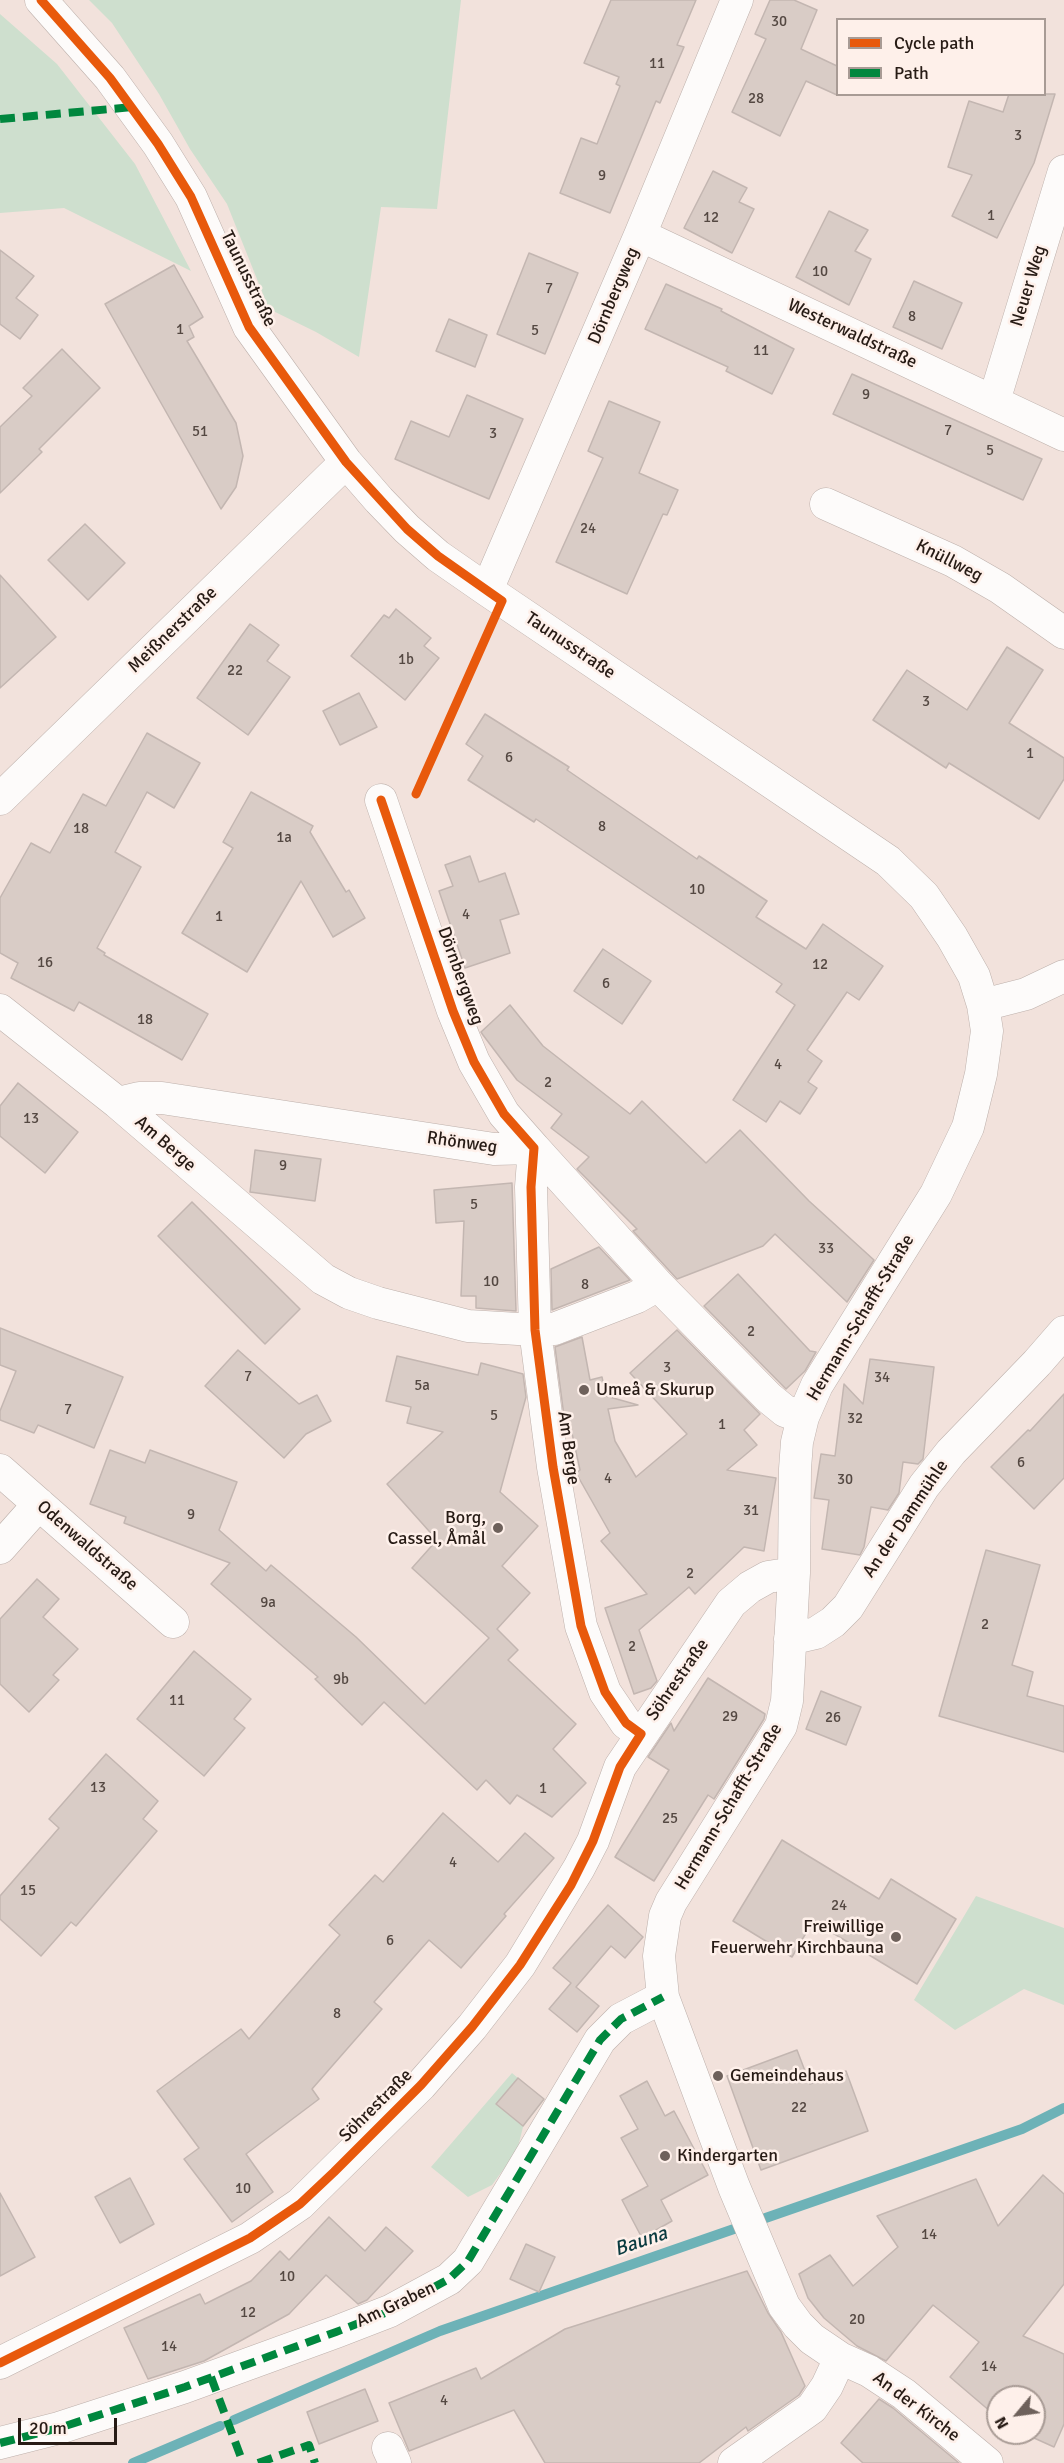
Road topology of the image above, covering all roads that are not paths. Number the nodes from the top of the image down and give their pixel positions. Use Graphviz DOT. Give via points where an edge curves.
graph roads {
  1 [pos="41,0"];
  2 [pos="737,0"];
  3 [pos="1064,171"];
  4 [pos="640,235"];
  5 [pos="994,401"];
  6 [pos="1064,435"];
  7 [pos="346,462"];
  8 [pos="826,504"];
  9 [pos="487,590"];
  10 [pos="1064,633"];
  11 [pos="0,799"];
  12 [pos="381,800"];
  13 [pos="1064,976"];
  14 [pos="983,1005"];
  15 [pos="0,1011"];
  16 [pos="118,1103"];
  17 [pos="534,1148"];
  18 [pos="658,1286"];
  19 [pos="535,1330"];
  20 [pos="1064,1332"];
  21 [pos="803,1417"];
  22 [pos="0,1470"];
  23 [pos="39,1504"];
  24 [pos="0,1548"];
  25 [pos="794,1573"];
  26 [pos="173,1622"];
  27 [pos="790,1639"];
  28 [pos="640,1734"];
  29 [pos="663,1997"];
  30 [pos="840,2358"];
  31 [pos="0,2363"];
  32 [pos="0,2443"];
  33 [pos="734,2463"];
  34 [pos="987,2463"];
  1 -- 7 [label="street, Taunusstraße" via="91,54 158,144 191,197 249,327"];
  2 -- 4 [label="street, Dörnbergweg"];
  3 -- 5 [label="street, Neuer Weg"];
  4 -- 5 [label="street, Westerwaldstraße"];
  4 -- 9 [label="street, Dörnbergweg"];
  5 -- 6 [label="street, Westerwaldstraße"];
  7 -- 9 [label="street, Taunusstraße" via="407,529"];
  7 -- 11 [label="street, Meißnerstraße"];
  8 -- 10 [label="street, Knüllweg" via="953,561"];
  9 -- 14 [label="street, Taunusstraße" via="888,861 924,896 952,937 974,976"];
  12 -- 17 [label="street, Dörnbergweg" via="474,1062 504,1114"];
  13 -- 14 [label="street" via="1026,994"];
  14 -- 21 [label="street, Hermann-Schafft-Straße" via="987,1030 968,1127 936,1194 817,1385"];
  15 -- 16 [label="street, Am Berge"];
  16 -- 17 [label="street, Rhönweg" via="162,1098 494,1149"];
  16 -- 19 [label="street, Am Berge" via="323,1279 378,1303 468,1326"];
  17 -- 18 [label="street"];
  17 -- 19 [label="street, Am Berge" via="531,1187"];
  18 -- 19 [label="street, Am Berge" via="554,1329"];
  18 -- 21 [label="street" via="769,1398 785,1411"];
  19 -- 28 [label="street, Am Berge" via="553,1467 581,1626 605,1692 626,1723"];
  20 -- 27 [label="street, An der Dammühle" via="924,1486 848,1606 816,1633"];
  21 -- 25 [label="street, Hermann-Schafft-Straße" via="795,1469"];
  22 -- 23 [label="street, Odenwaldstraße"];
  23 -- 24 [label="street"];
  23 -- 26 [label="street, Odenwaldstraße"];
  25 -- 27 [label="street, Hermann-Schafft-Straße"];
  25 -- 28 [label="street, Söhrestraße" via="768,1577 731,1603"];
  27 -- 29 [label="street, Hermann-Schafft-Straße" via="787,1701 780,1726 665,1916 659,1956"];
  28 -- 31 [label="street, Söhrestraße" via="620,1767 593,1841 571,1885 520,1965 421,2085 334,2172 300,2204 250,2238"];
  29 -- 30 [label="street, Hermann-Schafft-Straße" via="734,2187 784,2306 798,2325"];
  29 -- 32 [label="street, Am Graben" via="621,2019 600,2040 468,2261 450,2279 390,2311 336,2332 164,2394"];
  30 -- 33 [label="street" via="812,2408"];
  30 -- 34 [label="street, An der Kirche" via="904,2394"];
}
